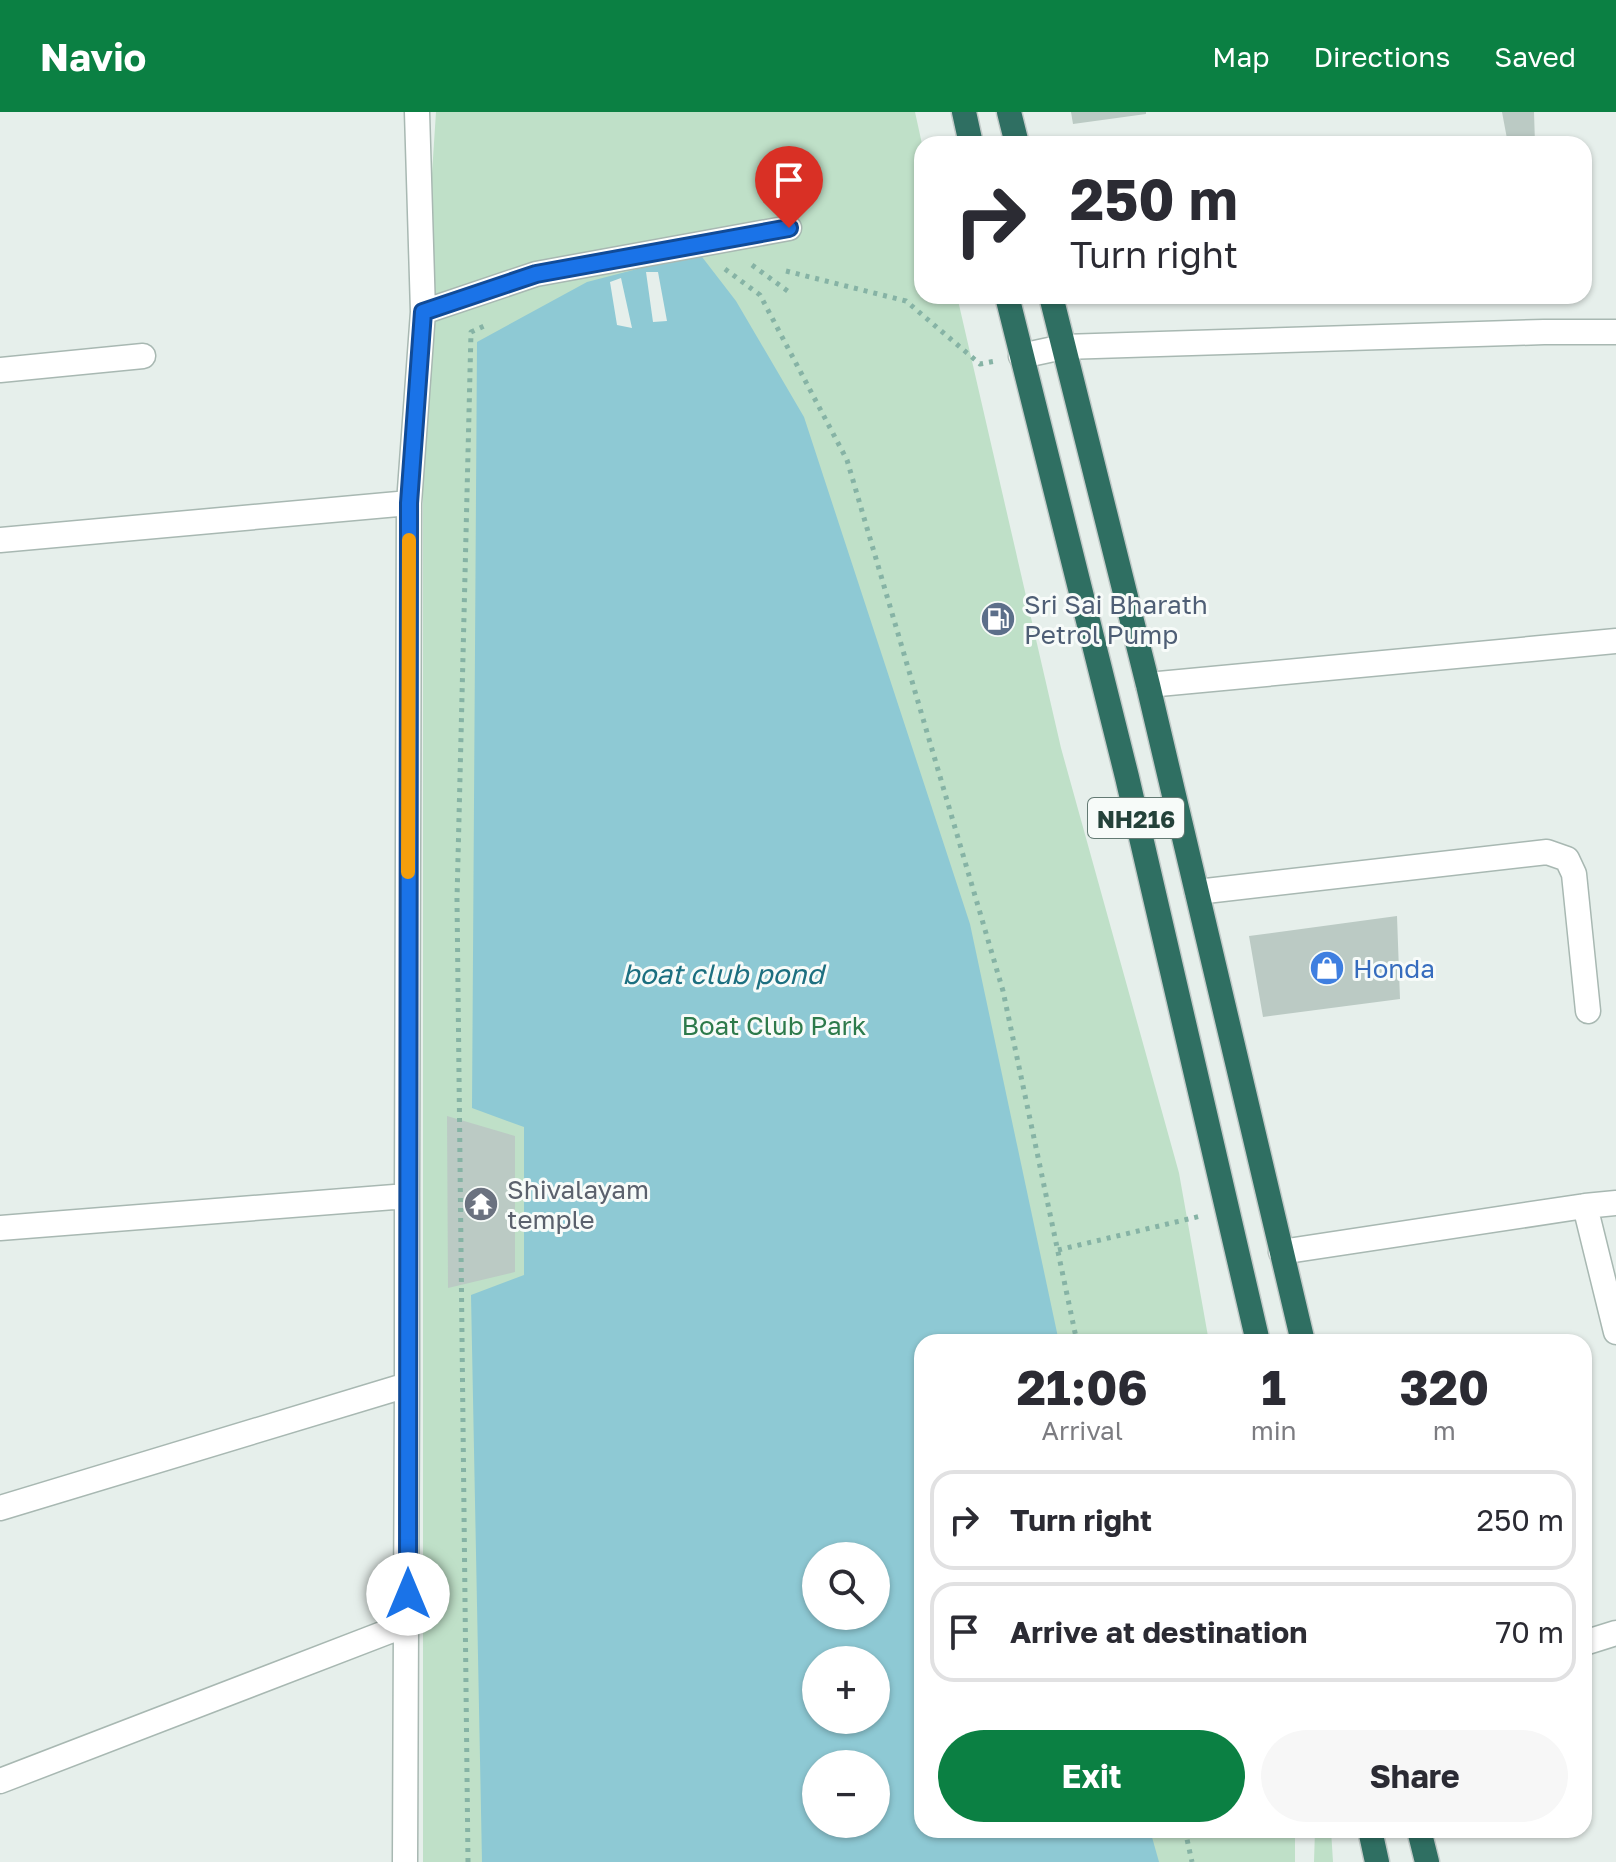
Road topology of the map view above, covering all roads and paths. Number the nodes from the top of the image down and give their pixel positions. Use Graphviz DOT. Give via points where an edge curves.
graph roads {
  1 [pos="417,112"];
  2 [pos="964,112"];
  3 [pos="1009,112"];
  4 [pos="969,136"];
  5 [pos="1015,136"];
  6 [pos="789,228"];
  7 [pos="724,268"];
  8 [pos="786,271"];
  9 [pos="1009,304"];
  10 [pos="1053,304"];
  11 [pos="423,312"];
  12 [pos="485,325"];
  13 [pos="1616,332"];
  14 [pos="1063,347"];
  15 [pos="143,356"];
  16 [pos="1021,356"];
  17 [pos="0,370"];
  18 [pos="409,503"];
  19 [pos="0,540"];
  20 [pos="1616,641"];
  21 [pos="1148,685"];
  22 [pos="1197,892"];
  23 [pos="1588,1011"];
  24 [pos="407,1196"];
  25 [pos="1616,1203"];
  26 [pos="1585,1206"];
  27 [pos="1201,1216"];
  28 [pos="0,1228"];
  29 [pos="1058,1250"];
  30 [pos="1281,1252"];
  31 [pos="1616,1332"];
  32 [pos="1075,1334"];
  33 [pos="1256,1334"];
  34 [pos="1301,1334"];
  35 [pos="407,1385"];
  36 [pos="0,1508"];
  37 [pos="408,1624"];
  38 [pos="1616,1633"];
  39 [pos="1592,1640"];
  40 [pos="0,1781"];
  41 [pos="1187,1838"];
  42 [pos="1372,1838"];
  43 [pos="1421,1838"];
  44 [pos="405,1862"];
  45 [pos="468,1862"];
  46 [pos="1192,1862"];
  47 [pos="1377,1862"];
  48 [pos="1427,1862"];
  1 -- 11 [label="street"];
  2 -- 4 [label="highway"];
  3 -- 5 [label="highway"];
  6 -- 11 [label="street" via="536,274"];
  7 -- 29 [label="path" via="760,295 847,460 1003,991"];
  8 -- 16 [label="path" via="906,301 980,364"];
  9 -- 16 [label="highway, NH216"];
  10 -- 14 [label="highway, NH216"];
  11 -- 18 [label="street"];
  12 -- 45 [label="path" via="471,332 457,899"];
  13 -- 14 [label="street"];
  14 -- 16 [label="street"];
  14 -- 21 [label="highway, NH216"];
  15 -- 17 [label="street"];
  16 -- 33 [label="highway, NH216" via="1127,777"];
  18 -- 19 [label="street"];
  18 -- 24 [label="street"];
  20 -- 21 [label="street"];
  21 -- 22 [label="highway, NH216"];
  22 -- 23 [label="street" via="1547,852 1567,859 1574,874"];
  22 -- 30 [label="highway, NH216"];
  24 -- 28 [label="street"];
  24 -- 35 [label="street"];
  25 -- 26 [label="street"];
  26 -- 30 [label="street"];
  26 -- 31 [label="street"];
  27 -- 29 [label="path"];
  29 -- 32 [label="path"];
  30 -- 34 [label="highway, NH216"];
  35 -- 36 [label="street"];
  35 -- 37 [label="street"];
  37 -- 40 [label="street"];
  37 -- 44 [label="street"];
  38 -- 39 [label="street"];
  41 -- 46 [label="path"];
  42 -- 47 [label="highway"];
  43 -- 48 [label="highway"];
}
